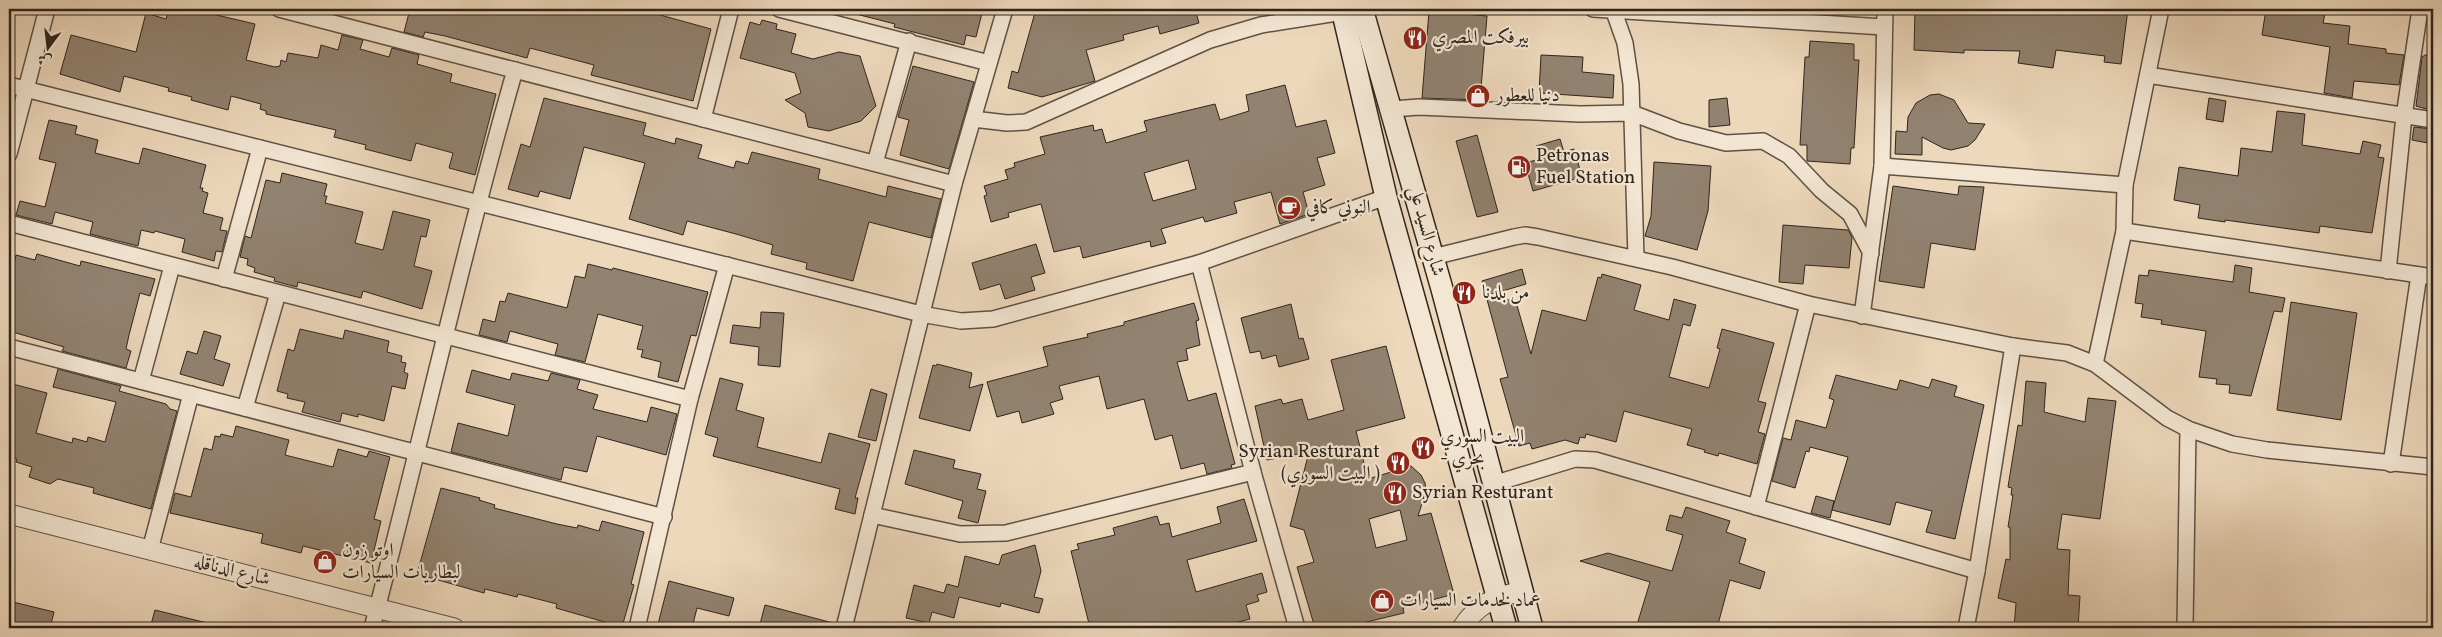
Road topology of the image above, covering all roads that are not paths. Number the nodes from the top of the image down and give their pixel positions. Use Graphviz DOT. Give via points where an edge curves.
graph roads {
  1 [pos="47,9"];
  2 [pos="279,9"];
  3 [pos="731,9"];
  4 [pos="779,9"];
  5 [pos="1005,9"];
  6 [pos="1593,9"];
  7 [pos="1884,9"];
  8 [pos="2161,9"];
  9 [pos="2420,9"];
  10 [pos="1349,10"];
  11 [pos="1612,10"];
  12 [pos="1884,27"];
  13 [pos="908,41"];
  14 [pos="989,63"];
  15 [pos="515,70"];
  16 [pos="2148,75"];
  17 [pos="9,85"];
  18 [pos="26,89"];
  19 [pos="1392,109"];
  20 [pos="1632,113"];
  21 [pos="2404,116"];
  22 [pos="703,119"];
  23 [pos="972,119"];
  24 [pos="2433,120"];
  25 [pos="1403,147"];
  26 [pos="260,148"];
  27 [pos="9,154"];
  28 [pos="1376,156"];
  29 [pos="875,163"];
  30 [pos="1882,166"];
  31 [pos="954,184"];
  32 [pos="2125,185"];
  33 [pos="1386,197"];
  34 [pos="477,202"];
  35 [pos="9,223"];
  36 [pos="2124,231"];
  37 [pos="1871,253"];
  38 [pos="1432,257"];
  39 [pos="1636,258"];
  40 [pos="1199,263"];
  41 [pos="726,265"];
  42 [pos="172,266"];
  43 [pos="2388,272"];
  44 [pos="2426,276"];
  45 [pos="224,279"];
  46 [pos="278,293"];
  47 [pos="1808,304"];
  48 [pos="921,314"];
  49 [pos="1862,316"];
  50 [pos="446,336"];
  51 [pos="2013,346"];
  52 [pos="9,347"];
  53 [pos="2095,364"];
  54 [pos="141,381"];
  55 [pos="190,394"];
  56 [pos="690,399"];
  57 [pos="245,408"];
  58 [pos="2188,429"];
  59 [pos="416,452"];
  60 [pos="2391,464"];
  61 [pos="2433,467"];
  62 [pos="1253,472"];
  63 [pos="1494,484"];
  64 [pos="1756,507"];
  65 [pos="9,514"];
  66 [pos="872,515"];
  67 [pos="664,517"];
  68 [pos="150,550"];
  69 [pos="1977,571"];
  70 [pos="1522,592"];
  71 [pos="1497,596"];
  72 [pos="377,608"];
  73 [pos="1526,625"];
  74 [pos="372,628"];
  75 [pos="454,628"];
  76 [pos="637,628"];
  77 [pos="844,628"];
  78 [pos="1297,628"];
  79 [pos="1462,628"];
  80 [pos="1506,628"];
  81 [pos="1966,628"];
  82 [pos="2185,628"];
  1 -- 18 [label="street"];
  2 -- 15 [label="street"];
  3 -- 22 [label="street"];
  4 -- 13 [label="street"];
  5 -- 14 [label="street"];
  6 -- 11 [label="street"];
  7 -- 12 [label="street"];
  8 -- 16 [label="street"];
  9 -- 21 [label="street"];
  10 -- 19 [label="main road, شارع السيد علي"];
  10 -- 23 [label="street" via="1261,24 1210,40 1026,122"];
  10 -- 28 [label="main road, شارع السيد علي"];
  11 -- 12 [label="street"];
  11 -- 20 [label="street" via="1625,43"];
  12 -- 30 [label="street"];
  13 -- 14 [label="street"];
  13 -- 29 [label="street"];
  14 -- 23 [label="street"];
  15 -- 22 [label="street"];
  15 -- 34 [label="street"];
  16 -- 21 [label="street"];
  16 -- 32 [label="street"];
  17 -- 18 [label="street"];
  18 -- 26 [label="street"];
  18 -- 27 [label="street"];
  19 -- 20 [label="street"];
  19 -- 25 [label="main road, شارع السيد علي"];
  20 -- 37 [label="street" via="1679,131 1726,143 1763,141 1789,156 1822,191 1850,214"];
  20 -- 39 [label="street"];
  21 -- 24 [label="street"];
  21 -- 43 [label="street"];
  22 -- 29 [label="street"];
  23 -- 31 [label="street"];
  25 -- 28 [label="main road"];
  25 -- 38 [label="main road, شارع السيد علي"];
  26 -- 34 [label="street"];
  26 -- 45 [label="street"];
  28 -- 33 [label="main road, شارع السيد علي"];
  29 -- 31 [label="street"];
  30 -- 32 [label="street"];
  30 -- 37 [label="street"];
  31 -- 48 [label="street"];
  32 -- 36 [label="street"];
  33 -- 40 [label="street"];
  33 -- 71 [label="main road, شارع السيد علي"];
  34 -- 41 [label="street"];
  34 -- 50 [label="street"];
  35 -- 42 [label="street"];
  36 -- 43 [label="street"];
  36 -- 53 [label="street"];
  37 -- 49 [label="street"];
  38 -- 39 [label="street" via="1525,235"];
  38 -- 63 [label="main road, شارع السيد علي"];
  39 -- 47 [label="street"];
  40 -- 48 [label="street" via="993,319 961,321"];
  40 -- 62 [label="street"];
  41 -- 48 [label="street"];
  41 -- 56 [label="street"];
  42 -- 45 [label="street"];
  42 -- 54 [label="street"];
  43 -- 44 [label="street"];
  44 -- 60 [label="street"];
  45 -- 46 [label="street"];
  46 -- 50 [label="street"];
  46 -- 57 [label="street"];
  47 -- 49 [label="street"];
  47 -- 64 [label="street"];
  48 -- 66 [label="street"];
  49 -- 51 [label="street"];
  50 -- 56 [label="street"];
  50 -- 59 [label="street"];
  51 -- 53 [label="street" via="2067,353"];
  51 -- 69 [label="street"];
  52 -- 54 [label="street"];
  53 -- 58 [label="street" via="2167,418"];
  54 -- 55 [label="street"];
  55 -- 57 [label="street"];
  55 -- 68 [label="street"];
  56 -- 67 [label="street"];
  57 -- 59 [label="street"];
  58 -- 60 [label="street" via="2232,444"];
  58 -- 82 [label="street"];
  59 -- 67 [label="street"];
  59 -- 72 [label="street"];
  60 -- 61 [label="street"];
  62 -- 66 [label="street" via="1006,533 960,534"];
  62 -- 78 [label="street"];
  63 -- 64 [label="street" via="1575,459 1595,460"];
  63 -- 70 [label="main road, شارع السيد علي"];
  64 -- 69 [label="street"];
  65 -- 68 [label="street, شارع الدناقله"];
  66 -- 77 [label="street"];
  67 -- 76 [label="street"];
  68 -- 72 [label="street, شارع الدناقله"];
  69 -- 81 [label="street"];
  70 -- 71 [label="street"];
  70 -- 73 [label="main road, شارع السيد علي"];
  71 -- 79 [label="street" via="1481,605"];
  71 -- 80 [label="main road, شارع السيد علي"];
  72 -- 74 [label="street"];
  72 -- 75 [label="street, شارع الدناقله"];
}
